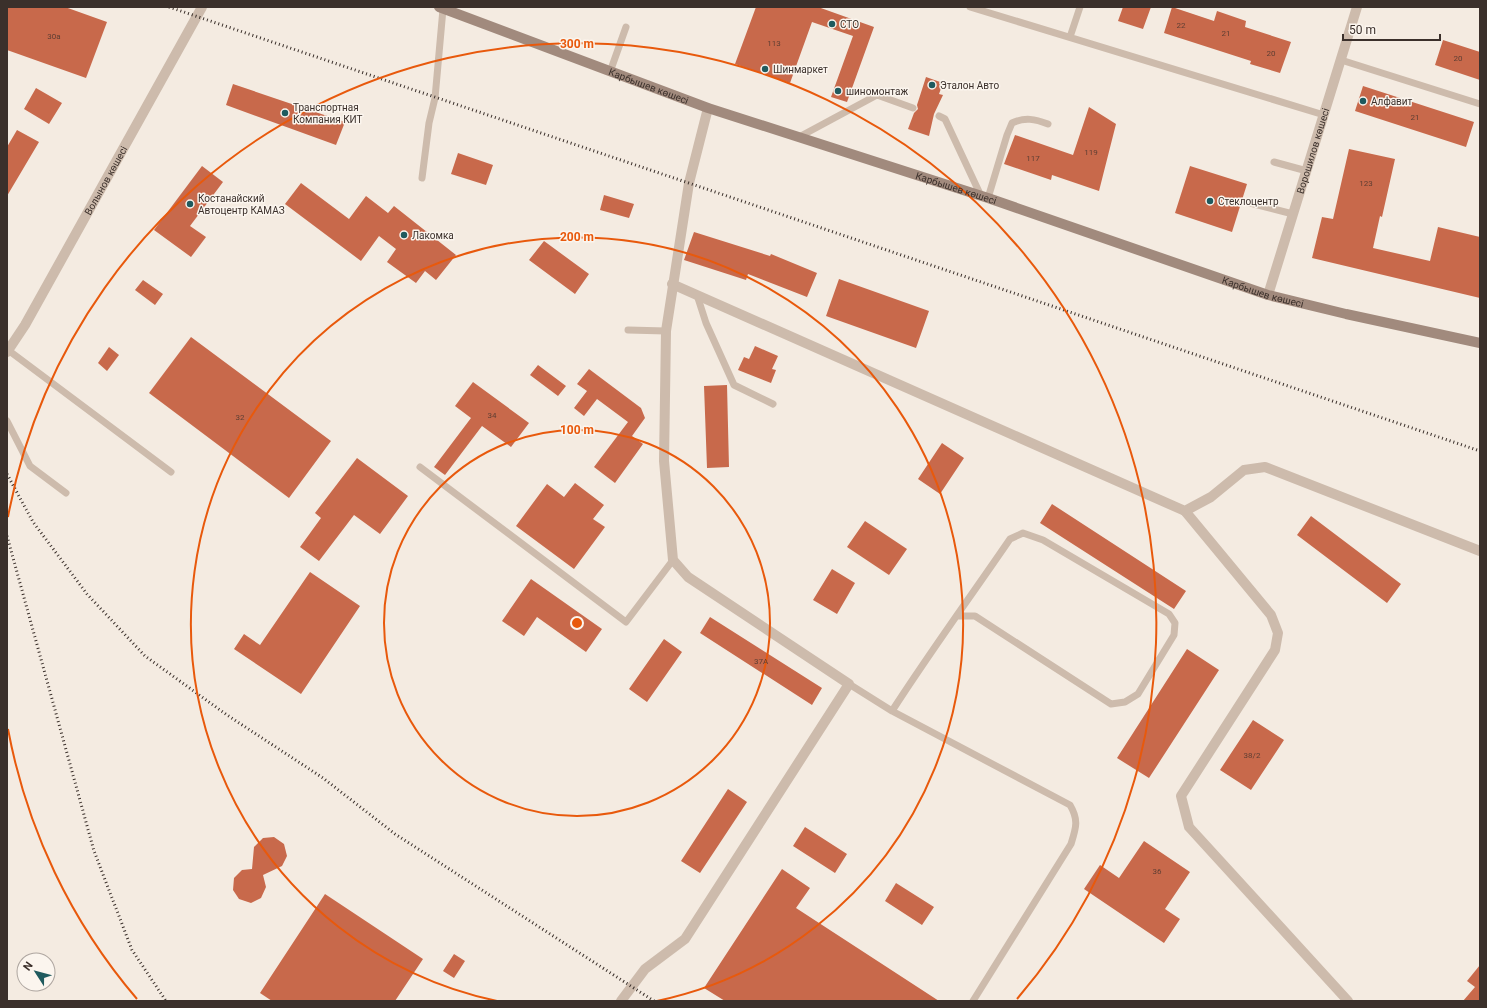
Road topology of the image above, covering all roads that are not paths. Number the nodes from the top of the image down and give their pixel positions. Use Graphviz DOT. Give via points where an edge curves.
graph roads {
  1 [pos="202,7"];
  2 [pos="970,7"];
  3 [pos="1080,7"];
  4 [pos="1357,7"];
  5 [pos="441,8"];
  6 [pos="626,27"];
  7 [pos="1070,37"];
  8 [pos="1341,60"];
  9 [pos="610,72"];
  10 [pos="1480,104"];
  11 [pos="708,108"];
  12 [pos="913,108"];
  13 [pos="1324,115"];
  14 [pos="939,116"];
  15 [pos="1048,124"];
  16 [pos="799,137"];
  17 [pos="1274,162"];
  18 [pos="1306,171"];
  19 [pos="422,178"];
  20 [pos="985,197"];
  21 [pos="1246,202"];
  22 [pos="1293,214"];
  23 [pos="672,284"];
  24 [pos="1268,294"];
  25 [pos="697,295"];
  26 [pos="628,330"];
  27 [pos="666,331"];
  28 [pos="1480,343"];
  29 [pos="8,351"];
  30 [pos="773,404"];
  31 [pos="7,421"];
  32 [pos="420,467"];
  33 [pos="171,472"];
  34 [pos="66,493"];
  35 [pos="1185,511"];
  36 [pos="1480,551"];
  37 [pos="673,560"];
  38 [pos="957,616"];
  39 [pos="849,684"];
  40 [pos="892,711"];
  41 [pos="621,1001"];
  42 [pos="973,1001"];
  43 [pos="1348,1001"];
  1 -- 29 [label="street, Волынов көшесі" via="25,325"];
  2 -- 7 [label="lane"];
  3 -- 7 [label="lane"];
  4 -- 8 [label="street, Ворошилов көшесі"];
  5 -- 9 [label="main road, Карбышев көшесі"];
  5 -- 19 [label="lane" via="435,98"];
  6 -- 9 [label="lane"];
  7 -- 13 [label="lane"];
  8 -- 10 [label="lane"];
  8 -- 13 [label="street, Ворошилов көшесі"];
  9 -- 11 [label="main road, Карбышев көшесі"];
  11 -- 16 [label="main road, Карбышев көшесі"];
  11 -- 23 [label="street" via="689,183"];
  12 -- 16 [label="lane" via="877,95"];
  13 -- 18 [label="street, Ворошилов көшесі"];
  14 -- 20 [label="lane" via="945,118"];
  15 -- 20 [label="lane" via="1036,119 1021,119 1012,123"];
  16 -- 20 [label="main road, Карбышев көшесі"];
  17 -- 18 [label="lane"];
  18 -- 22 [label="street, Ворошилов көшесі"];
  20 -- 24 [label="main road, Карбышев көшесі"];
  21 -- 22 [label="lane"];
  22 -- 24 [label="street, Ворошилов көшесі"];
  23 -- 25 [label="street"];
  23 -- 27 [label="street"];
  24 -- 28 [label="main road, Карбышев көшесі" via="1354,316"];
  25 -- 30 [label="lane" via="734,385"];
  25 -- 35 [label="street"];
  26 -- 27 [label="lane"];
  27 -- 37 [label="street" via="664,461"];
  29 -- 33 [label="lane"];
  31 -- 34 [label="lane" via="30,466"];
  32 -- 37 [label="lane" via="626,622"];
  35 -- 36 [label="street" via="1211,497 1244,470 1265,467"];
  35 -- 43 [label="street" via="1271,614 1278,632 1275,650 1181,796 1189,827"];
  37 -- 39 [label="street" via="688,577"];
  38 -- 38 [label="lane" via="975,616 1111,704 1125,702 1138,694 1174,635 1175,623 1169,614 1043,540 1023,533 1010,539"];
  38 -- 40 [label="lane" via="929,653"];
  39 -- 40 [label="lane"];
  39 -- 41 [label="street" via="685,939 644,969"];
  40 -- 42 [label="lane" via="1070,805 1076,815 1077,825 1071,844"];
}
